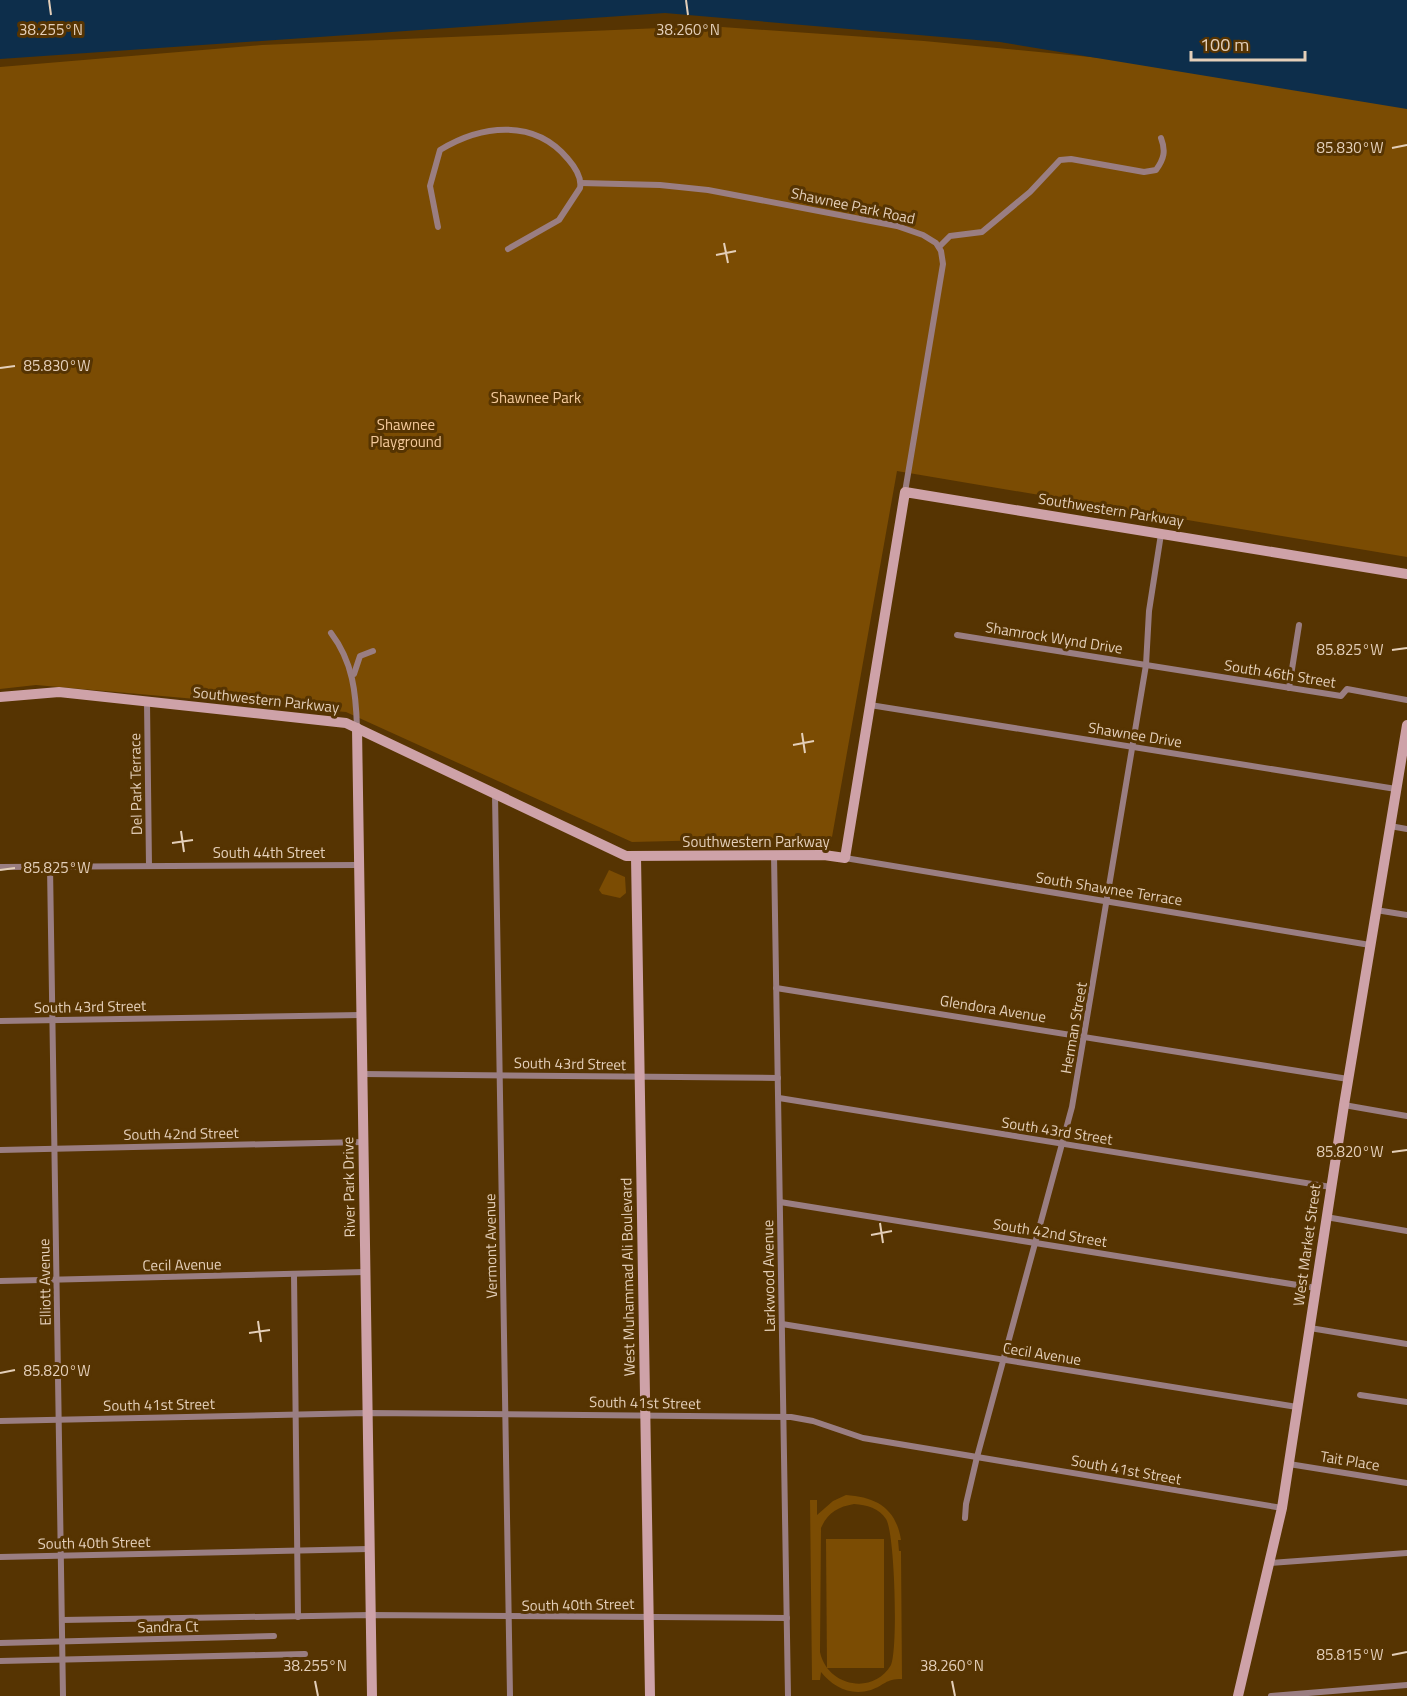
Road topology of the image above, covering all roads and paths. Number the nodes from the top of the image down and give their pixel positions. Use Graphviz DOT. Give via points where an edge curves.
graph roads {
  1 [pos="1161,138"];
  2 [pos="581,183"];
  3 [pos="438,227"];
  4 [pos="939,247"];
  5 [pos="508,249"];
  6 [pos="905,492"];
  7 [pos="1161,534"];
  8 [pos="1407,574"];
  9 [pos="1299,625"];
  10 [pos="332,633"];
  11 [pos="957,635"];
  12 [pos="373,651"];
  13 [pos="1146,665"];
  14 [pos="353,677"];
  15 [pos="1289,688"];
  16 [pos="0,697"];
  17 [pos="1407,700"];
  18 [pos="147,702"];
  19 [pos="870,705"];
  20 [pos="1407,725"];
  21 [pos="357,728"];
  22 [pos="1132,747"];
  23 [pos="1396,789"];
  24 [pos="495,795"];
  25 [pos="1390,826"];
  26 [pos="1407,829"];
  27 [pos="774,855"];
  28 [pos="636,857"];
  29 [pos="844,858"];
  30 [pos="358,865"];
  31 [pos="149,866"];
  32 [pos="0,867"];
  33 [pos="50,867"];
  34 [pos="1107,901"];
  35 [pos="1376,910"];
  36 [pos="1407,915"];
  37 [pos="1370,945"];
  38 [pos="776,988"];
  39 [pos="361,1015"];
  40 [pos="53,1020"];
  41 [pos="0,1021"];
  42 [pos="1085,1036"];
  43 [pos="362,1074"];
  44 [pos="500,1075"];
  45 [pos="639,1077"];
  46 [pos="778,1078"];
  47 [pos="1348,1079"];
  48 [pos="779,1098"];
  49 [pos="1344,1105"];
  50 [pos="1407,1116"];
  51 [pos="363,1142"];
  52 [pos="1062,1144"];
  53 [pos="55,1149"];
  54 [pos="0,1150"];
  55 [pos="1331,1187"];
  56 [pos="780,1202"];
  57 [pos="1326,1217"];
  58 [pos="1407,1230"];
  59 [pos="1035,1243"];
  60 [pos="365,1272"];
  61 [pos="294,1274"];
  62 [pos="57,1280"];
  63 [pos="0,1281"];
  64 [pos="1316,1288"];
  65 [pos="782,1324"];
  66 [pos="1310,1328"];
  67 [pos="1407,1344"];
  68 [pos="1004,1360"];
  69 [pos="1360,1395"];
  70 [pos="1407,1402"];
  71 [pos="1298,1407"];
  72 [pos="367,1413"];
  73 [pos="506,1413"];
  74 [pos="296,1414"];
  75 [pos="645,1415"];
  76 [pos="783,1416"];
  77 [pos="59,1420"];
  78 [pos="0,1421"];
  79 [pos="978,1457"];
  80 [pos="1289,1464"];
  81 [pos="1407,1483"];
  82 [pos="1281,1508"];
  83 [pos="965,1518"];
  84 [pos="369,1549"];
  85 [pos="297,1550"];
  86 [pos="1407,1553"];
  87 [pos="61,1556"];
  88 [pos="0,1557"];
  89 [pos="1270,1563"];
  90 [pos="370,1615"];
  91 [pos="298,1617"];
  92 [pos="648,1617"];
  93 [pos="509,1618"];
  94 [pos="787,1618"];
  95 [pos="62,1620"];
  96 [pos="274,1636"];
  97 [pos="62,1641"];
  98 [pos="0,1643"];
  99 [pos="305,1653"];
  100 [pos="63,1660"];
  101 [pos="0,1661"];
  102 [pos="1407,1685"];
  103 [pos="63,1696"];
  104 [pos="372,1696"];
  105 [pos="510,1696"];
  106 [pos="650,1696"];
  107 [pos="788,1696"];
  108 [pos="1238,1696"];
  109 [pos="1271,1696"];
  1 -- 4 [label="street" via="1165,149 1156,170 1144,172 1060,160 1030,192 982,232 950,236"];
  2 -- 3 [label="street" via="569,160 541,137 503,129 474,134 440,150 430,186"];
  2 -- 4 [label="street, Shawnee Park Road" via="660,184 735,194 897,226 923,235"];
  2 -- 5 [label="street" via="578,195 559,220"];
  4 -- 6 [label="street" via="943,264"];
  6 -- 7 [label="street, Southwestern Parkway"];
  6 -- 19 [label="street, Southwestern Parkway"];
  7 -- 8 [label="street, Southwestern Parkway"];
  7 -- 13 [label="street, Herman Street" via="1149,611"];
  9 -- 15 [label="street"];
  10 -- 14 [label="street, River Park Drive" via="344,651"];
  11 -- 13 [label="street, Shamrock Wynd Drive"];
  12 -- 14 [label="street" via="360,656"];
  13 -- 15 [label="street, South 46th Street"];
  13 -- 22 [label="street, Herman Street"];
  14 -- 21 [label="street, River Park Drive"];
  15 -- 17 [label="street, South 46th Street" via="1341,696 1347,689"];
  16 -- 18 [label="street, Southwestern Parkway" via="59,692"];
  18 -- 21 [label="street, Southwestern Parkway" via="346,723"];
  18 -- 31 [label="street, Del Park Terrace"];
  19 -- 22 [label="street, Shawnee Drive"];
  19 -- 29 [label="street, Southwestern Parkway"];
  20 -- 23 [label="street, West Market Street"];
  21 -- 24 [label="street, Southwestern Parkway"];
  21 -- 30 [label="street, River Park Drive"];
  22 -- 23 [label="street, Shawnee Drive"];
  22 -- 34 [label="street, Herman Street"];
  23 -- 25 [label="street, West Market Street"];
  24 -- 28 [label="street, Southwestern Parkway" via="613,852"];
  24 -- 44 [label="street, Vermont Avenue"];
  25 -- 26 [label="street"];
  25 -- 35 [label="street, West Market Street"];
  27 -- 28 [label="street, Southwestern Parkway"];
  27 -- 29 [label="street, Southwestern Parkway"];
  27 -- 38 [label="street, Larkwood Avenue"];
  28 -- 45 [label="street, West Muhammad Ali Boulevard"];
  29 -- 34 [label="street, South Shawnee Terrace"];
  30 -- 31 [label="street, South 44th Street"];
  30 -- 39 [label="street, River Park Drive"];
  31 -- 33 [label="street, South 44th Street"];
  32 -- 33 [label="street, South 44th Street"];
  33 -- 40 [label="street, Elliott Avenue"];
  34 -- 37 [label="street, South Shawnee Terrace"];
  34 -- 42 [label="street, Herman Street"];
  35 -- 36 [label="street"];
  35 -- 37 [label="street, West Market Street"];
  37 -- 47 [label="street, West Market Street"];
  38 -- 42 [label="street, Glendora Avenue"];
  38 -- 46 [label="street, Larkwood Avenue"];
  39 -- 40 [label="street, South 43rd Street"];
  39 -- 43 [label="street, River Park Drive"];
  40 -- 41 [label="street, South 43rd Street"];
  40 -- 53 [label="street, Elliott Avenue"];
  42 -- 47 [label="street, Glendora Avenue"];
  42 -- 52 [label="street, Herman Street"];
  43 -- 44 [label="street, South 43rd Street"];
  43 -- 51 [label="street, River Park Drive"];
  44 -- 45 [label="street, South 43rd Street"];
  44 -- 73 [label="street, Vermont Avenue"];
  45 -- 46 [label="street, South 43rd Street"];
  45 -- 75 [label="street, West Muhammad Ali Boulevard"];
  46 -- 48 [label="street, Larkwood Avenue"];
  47 -- 49 [label="street, West Market Street"];
  48 -- 52 [label="street, South 43rd Street"];
  48 -- 56 [label="street, Larkwood Avenue"];
  49 -- 50 [label="street"];
  49 -- 55 [label="street, West Market Street"];
  51 -- 53 [label="street, South 42nd Street"];
  51 -- 60 [label="street, River Park Drive"];
  52 -- 55 [label="street, South 43rd Street"];
  52 -- 59 [label="street, Herman Street"];
  53 -- 54 [label="street, South 42nd Street"];
  53 -- 62 [label="street, Elliott Avenue"];
  55 -- 57 [label="street, West Market Street"];
  56 -- 59 [label="street, South 42nd Street"];
  56 -- 65 [label="street, Larkwood Avenue"];
  57 -- 58 [label="street"];
  57 -- 64 [label="street, West Market Street"];
  59 -- 64 [label="street, South 42nd Street"];
  59 -- 68 [label="street, Herman Street"];
  60 -- 61 [label="street, Cecil Avenue"];
  60 -- 72 [label="street, River Park Drive"];
  61 -- 62 [label="street, Cecil Avenue"];
  61 -- 74 [label="street"];
  62 -- 63 [label="street, Cecil Avenue"];
  62 -- 77 [label="street, Elliott Avenue"];
  64 -- 66 [label="street, West Market Street"];
  65 -- 68 [label="street, Cecil Avenue"];
  65 -- 76 [label="street, Larkwood Avenue"];
  66 -- 67 [label="street"];
  66 -- 71 [label="street, West Market Street"];
  68 -- 71 [label="street, Cecil Avenue"];
  68 -- 79 [label="street, Herman Street"];
  69 -- 70 [label="street"];
  71 -- 80 [label="street, West Market Street"];
  72 -- 73 [label="street, South 41st Street"];
  72 -- 74 [label="street, South 41st Street"];
  72 -- 84 [label="street, River Park Drive"];
  73 -- 75 [label="street, South 41st Street"];
  73 -- 93 [label="street, Vermont Avenue"];
  74 -- 77 [label="street, South 41st Street"];
  74 -- 85 [label="street"];
  75 -- 76 [label="street, South 41st Street"];
  75 -- 92 [label="street, West Muhammad Ali Boulevard"];
  76 -- 79 [label="street, South 41st Street" via="813,1421 862,1438"];
  76 -- 94 [label="street, Larkwood Avenue"];
  77 -- 78 [label="street, South 41st Street"];
  77 -- 87 [label="street, Elliott Avenue"];
  79 -- 82 [label="street, South 41st Street"];
  79 -- 83 [label="street, Herman Street"];
  80 -- 81 [label="street, Tait Place"];
  80 -- 82 [label="street, West Market Street"];
  82 -- 89 [label="street, West Market Street"];
  84 -- 85 [label="street, South 40th Street"];
  84 -- 90 [label="street, River Park Drive"];
  85 -- 87 [label="street, South 40th Street"];
  85 -- 91 [label="street"];
  86 -- 89 [label="street"];
  87 -- 88 [label="street, South 40th Street"];
  87 -- 95 [label="street, Elliott Avenue"];
  89 -- 108 [label="street, West Market Street"];
  90 -- 91 [label="street, South 40th Street"];
  90 -- 93 [label="street, South 40th Street"];
  90 -- 104 [label="street, River Park Drive"];
  91 -- 95 [label="street, South 40th Street"];
  92 -- 93 [label="street, South 40th Street"];
  92 -- 94 [label="street, South 40th Street"];
  92 -- 106 [label="street, West Muhammad Ali Boulevard"];
  93 -- 105 [label="street, Vermont Avenue"];
  94 -- 107 [label="street, Larkwood Avenue"];
  95 -- 97 [label="street, Elliott Avenue"];
  96 -- 97 [label="street, Sandra Ct"];
  97 -- 98 [label="street, Sandra Ct"];
  97 -- 100 [label="street, Elliott Avenue"];
  99 -- 100 [label="street"];
  100 -- 101 [label="street"];
  100 -- 103 [label="street, Elliott Avenue"];
  102 -- 109 [label="street"];
}
